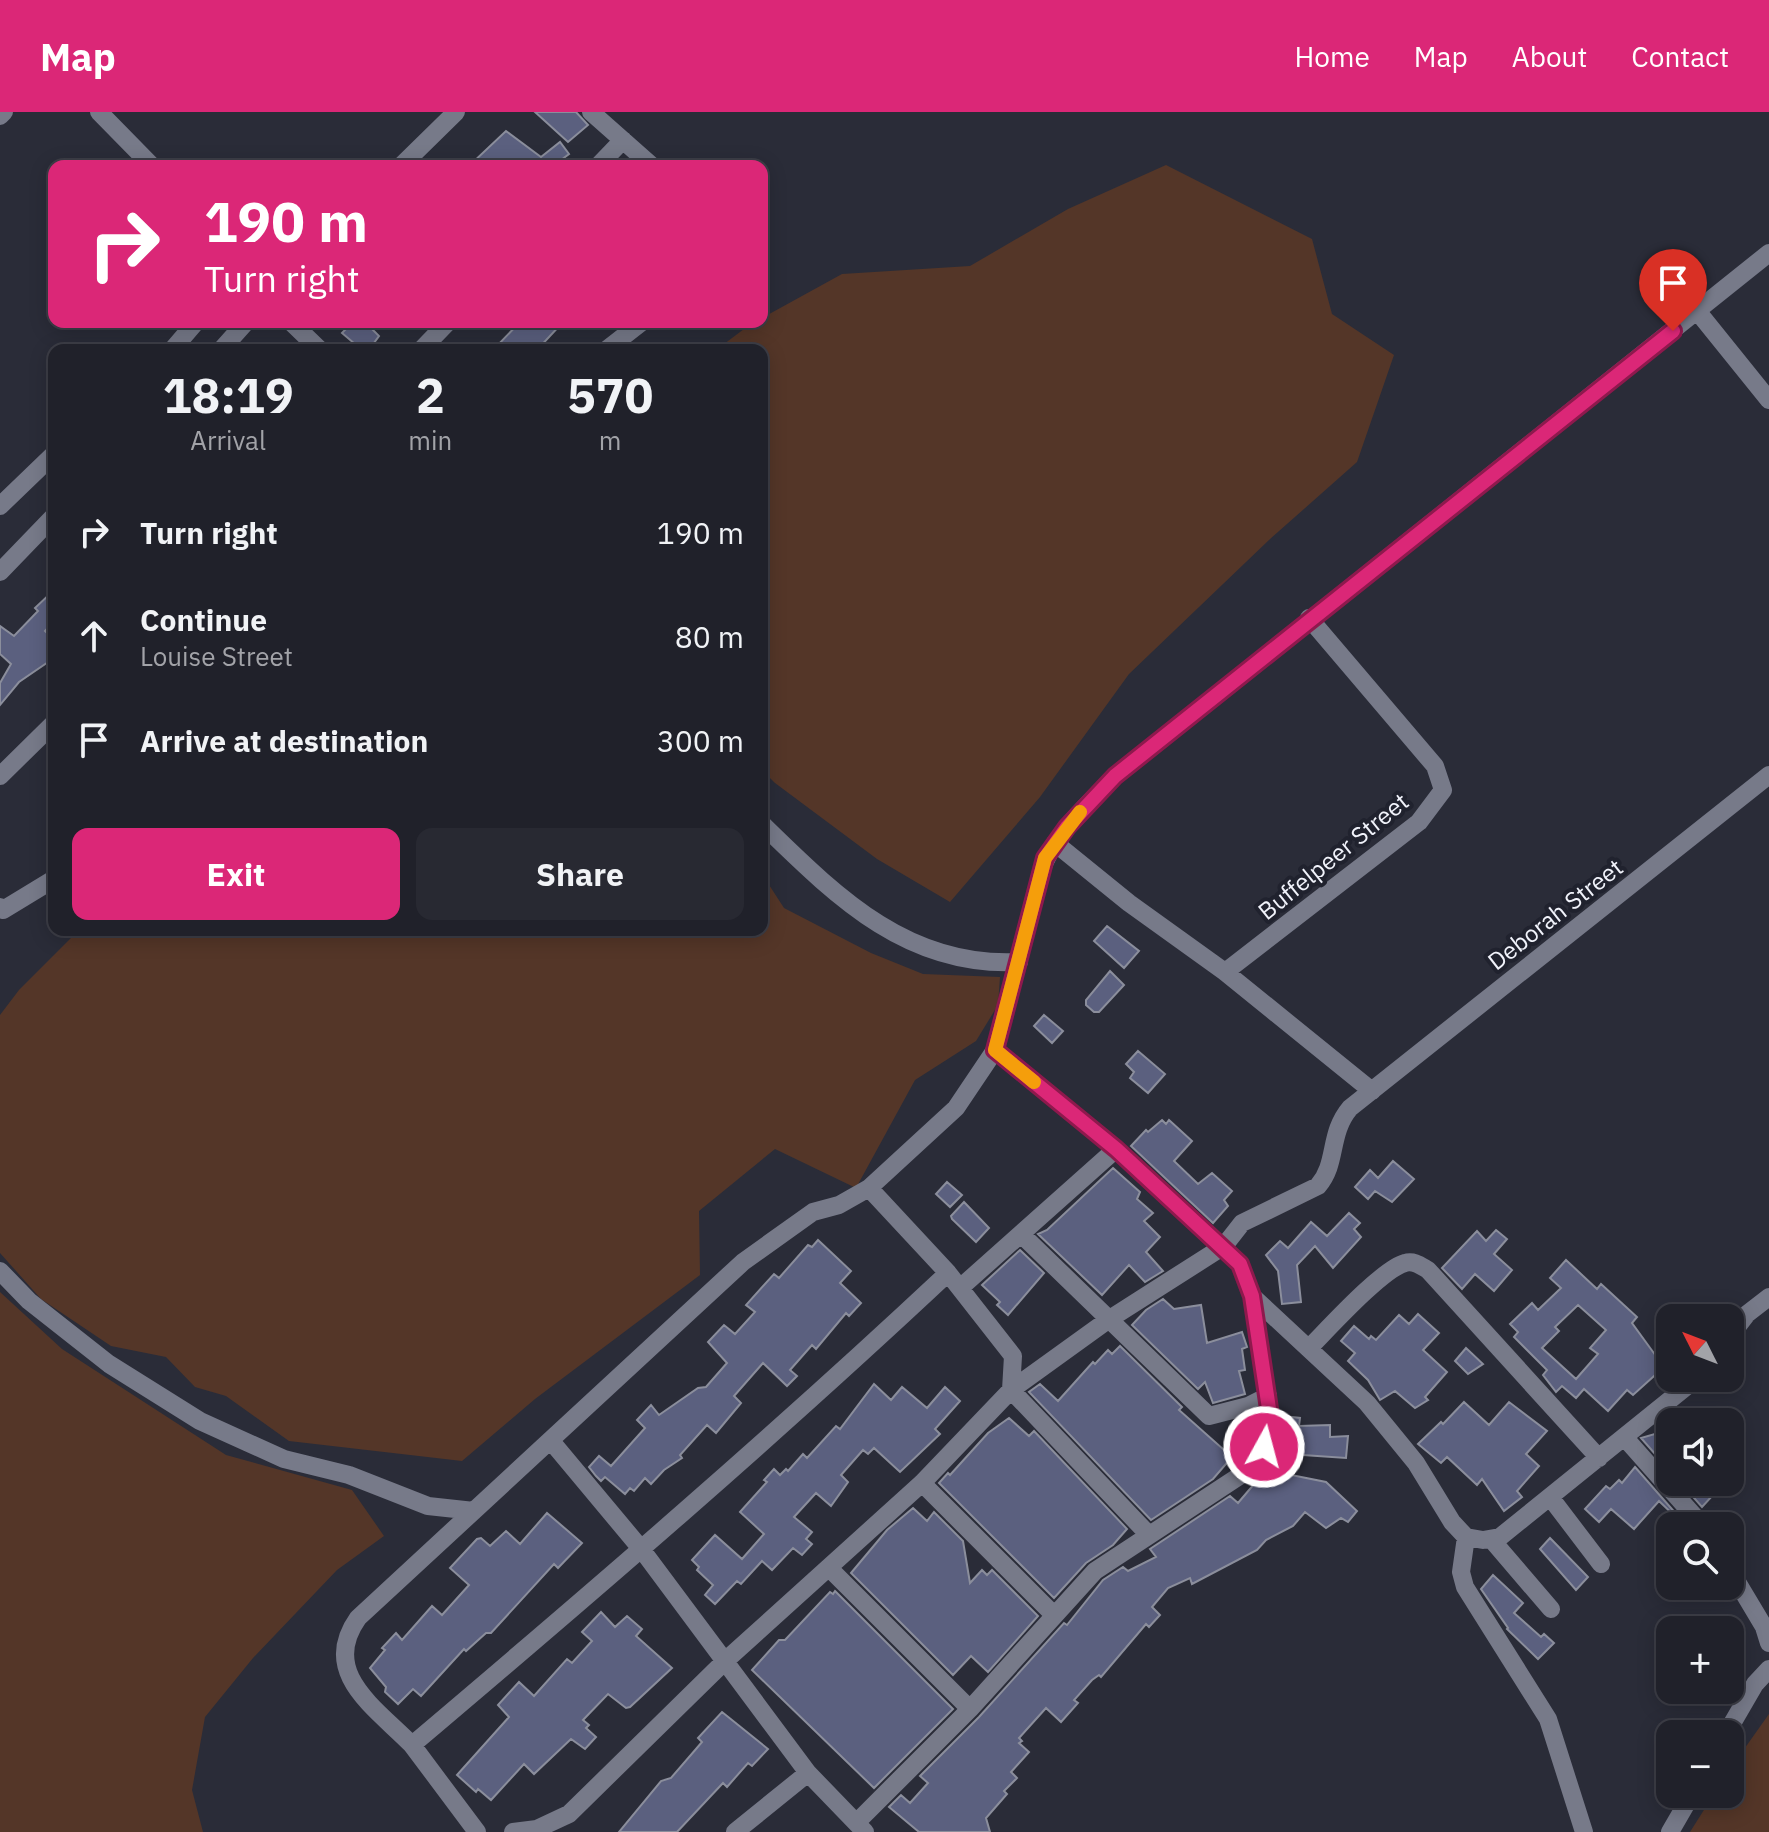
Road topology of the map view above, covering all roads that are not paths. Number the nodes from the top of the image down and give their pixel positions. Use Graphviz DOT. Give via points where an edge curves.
graph roads {
  1 [pos="99,112"];
  2 [pos="456,112"];
  3 [pos="591,112"];
  4 [pos="623,140"];
  5 [pos="146,160"];
  6 [pos="407,160"];
  7 [pos="604,160"];
  8 [pos="645,160"];
  9 [pos="1769,253"];
  10 [pos="1698,312"];
  11 [pos="191,328"];
  12 [pos="241,328"];
  13 [pos="297,328"];
  14 [pos="442,328"];
  15 [pos="634,328"];
  16 [pos="177,344"];
  17 [pos="226,344"];
  18 [pos="314,344"];
  19 [pos="427,344"];
  20 [pos="614,344"];
  21 [pos="1769,400"];
  22 [pos="48,460"];
  23 [pos="0,506"];
  24 [pos="48,522"];
  25 [pos="0,572"];
  26 [pos="1309,618"];
  27 [pos="48,729"];
  28 [pos="1769,775"];
  29 [pos="0,776"];
  30 [pos="768,830"];
  31 [pos="1055,843"];
  32 [pos="48,883"];
  33 [pos="0,907"];
  34 [pos="1019,962"];
  35 [pos="1225,972"];
  36 [pos="995,1050"];
  37 [pos="1372,1091"];
  38 [pos="1116,1149"];
  39 [pos="869,1188"];
  40 [pos="1022,1235"];
  41 [pos="1224,1246"];
  42 [pos="0,1271"];
  43 [pos="954,1280"];
  44 [pos="1252,1296"];
  45 [pos="1769,1297"];
  46 [pos="1744,1318"];
  47 [pos="1108,1320"];
  48 [pos="1309,1348"];
  49 [pos="1011,1390"];
  50 [pos="1680,1392"];
  51 [pos="1268,1396"];
  52 [pos="1625,1438"];
  53 [pos="551,1441"];
  54 [pos="1599,1458"];
  55 [pos="922,1483"];
  56 [pos="1550,1497"];
  57 [pos="474,1511"];
  58 [pos="1691,1512"];
  59 [pos="1149,1535"];
  60 [pos="1466,1537"];
  61 [pos="1491,1539"];
  62 [pos="642,1550"];
  63 [pos="1601,1564"];
  64 [pos="829,1568"];
  65 [pos="1744,1593"];
  66 [pos="1551,1609"];
  67 [pos="1054,1615"];
  68 [pos="1769,1643"];
  69 [pos="725,1661"];
  70 [pos="1769,1669"];
  71 [pos="970,1709"];
  72 [pos="1734,1720"];
  73 [pos="412,1745"];
  74 [pos="808,1773"];
  75 [pos="1684,1808"];
  76 [pos="861,1827"];
  77 [pos="477,1832"];
  78 [pos="513,1832"];
  79 [pos="735,1832"];
  80 [pos="1584,1832"];
  81 [pos="1670,1832"];
  1 -- 5 [label="street"];
  2 -- 6 [label="street"];
  3 -- 4 [label="street"];
  4 -- 7 [label="street"];
  4 -- 8 [label="street"];
  9 -- 10 [label="street"];
  10 -- 21 [label="street"];
  10 -- 26 [label="street"];
  11 -- 16 [label="street"];
  12 -- 17 [label="street"];
  13 -- 18 [label="street"];
  14 -- 19 [label="street"];
  15 -- 20 [label="street"];
  22 -- 23 [label="street"];
  24 -- 25 [label="street"];
  26 -- 31 [label="street" via="1115,776"];
  26 -- 35 [label="street, Buffelpeer Street" via="1435,766 1443,790 1419,822"];
  27 -- 29 [label="street"];
  28 -- 37 [label="street, Deborah Street"];
  30 -- 34 [label="street" via="876,925 938,954"];
  31 -- 34 [label="street" via="1041,872"];
  31 -- 35 [label="street"];
  32 -- 33 [label="street" via="3,910"];
  34 -- 36 [label="street"];
  35 -- 37 [label="street"];
  36 -- 38 [label="street"];
  36 -- 39 [label="street" via="956,1108"];
  37 -- 41 [label="street, Deborah Street" via="1336,1128 1326,1177 1318,1186 1242,1223"];
  38 -- 40 [label="street"];
  38 -- 41 [label="street"];
  39 -- 43 [label="street"];
  39 -- 53 [label="street" via="813,1212 743,1262"];
  40 -- 43 [label="street"];
  40 -- 47 [label="street"];
  41 -- 44 [label="street" via="1240,1264"];
  41 -- 47 [label="street, Deborah Street"];
  42 -- 57 [label="street" via="109,1364 200,1421 284,1459 349,1475 428,1506"];
  43 -- 49 [label="street" via="1013,1356"];
  43 -- 62 [label="street"];
  44 -- 48 [label="street"];
  44 -- 51 [label="street"];
  45 -- 46 [label="street"];
  47 -- 49 [label="street, Deborah Street"];
  47 -- 51 [label="street" via="1209,1416"];
  48 -- 54 [label="street" via="1385,1274 1406,1262 1418,1263"];
  48 -- 60 [label="street" via="1390,1430"];
  49 -- 55 [label="street, Deborah Street"];
  49 -- 59 [label="street"];
  50 -- 52 [label="street"];
  51 -- 59 [label="street" via="1271,1422 1250,1469"];
  52 -- 54 [label="street"];
  52 -- 58 [label="street"];
  53 -- 57 [label="street"];
  53 -- 62 [label="street"];
  54 -- 56 [label="street"];
  55 -- 64 [label="street, Deborah Street"];
  55 -- 67 [label="street"];
  56 -- 61 [label="street"];
  56 -- 63 [label="street"];
  57 -- 73 [label="street" via="349,1632 344,1666 350,1681"];
  59 -- 67 [label="street" via="1095,1571"];
  60 -- 61 [label="street"];
  60 -- 80 [label="street" via="1461,1572 1465,1587 1548,1719"];
  61 -- 66 [label="street"];
  62 -- 69 [label="street"];
  62 -- 73 [label="street"];
  64 -- 69 [label="street, Deborah Street"];
  64 -- 71 [label="street"];
  65 -- 68 [label="street"];
  67 -- 71 [label="street"];
  69 -- 74 [label="street"];
  69 -- 78 [label="street, Deborah Street" via="569,1814 537,1829"];
  70 -- 72 [label="street"];
  71 -- 76 [label="street"];
  73 -- 77 [label="street"];
  74 -- 76 [label="street"];
  74 -- 79 [label="street"];
  75 -- 81 [label="street"];
}
